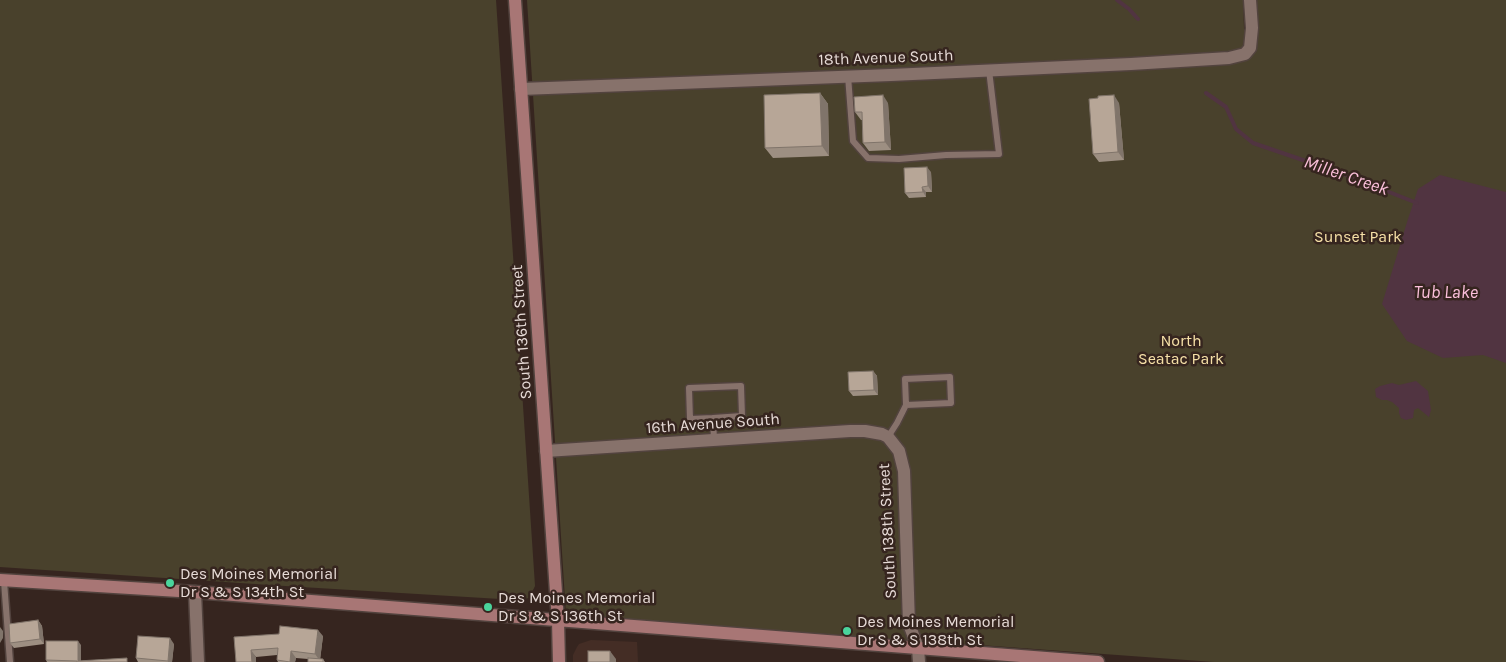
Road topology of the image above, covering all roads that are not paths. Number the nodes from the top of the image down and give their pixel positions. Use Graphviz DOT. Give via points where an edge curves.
graph roads {
  1 [pos="515,0"];
  2 [pos="1250,0"];
  3 [pos="989,70"];
  4 [pos="848,76"];
  5 [pos="521,89"];
  6 [pos="906,405"];
  7 [pos="713,418"];
  8 [pos="885,435"];
  9 [pos="714,440"];
  10 [pos="546,451"];
  11 [pos="2,580"];
  12 [pos="195,592"];
  13 [pos="558,621"];
  14 [pos="918,648"];
  15 [pos="10,662"];
  16 [pos="198,662"];
  17 [pos="559,662"];
  18 [pos="919,662"];
  19 [pos="1098,662"];
  1 -- 5 [label="main road, South 136th Street"];
  2 -- 3 [label="street, 18th Avenue South" via="1252,28 1250,48 1245,54 1229,58"];
  3 -- 4 [label="street, 18th Avenue South"];
  3 -- 4 [label="lane" via="999,154 899,159 868,158 853,141"];
  4 -- 5 [label="street, 18th Avenue South"];
  5 -- 10 [label="main road, South 136th Street"];
  6 -- 6 [label="lane" via="905,379 950,377 951,403"];
  6 -- 8 [label="lane" via="897,423"];
  7 -- 7 [label="lane" via="742,416 741,386 689,388 690,419"];
  7 -- 9 [label="lane"];
  8 -- 9 [label="street, 16th Avenue South" via="850,431"];
  8 -- 14 [label="street, South 138th Street" via="899,451 904,471 909,624"];
  9 -- 10 [label="street, 16th Avenue South"];
  10 -- 13 [label="main road, South 136th Street"];
  11 -- 12 [label="main road"];
  11 -- 15 [label="lane"];
  12 -- 13 [label="main road"];
  12 -- 16 [label="street"];
  13 -- 14 [label="main road"];
  13 -- 17 [label="main road, South 136th Street"];
  14 -- 18 [label="street, South 138th Street"];
  14 -- 19 [label="main road"];
}
